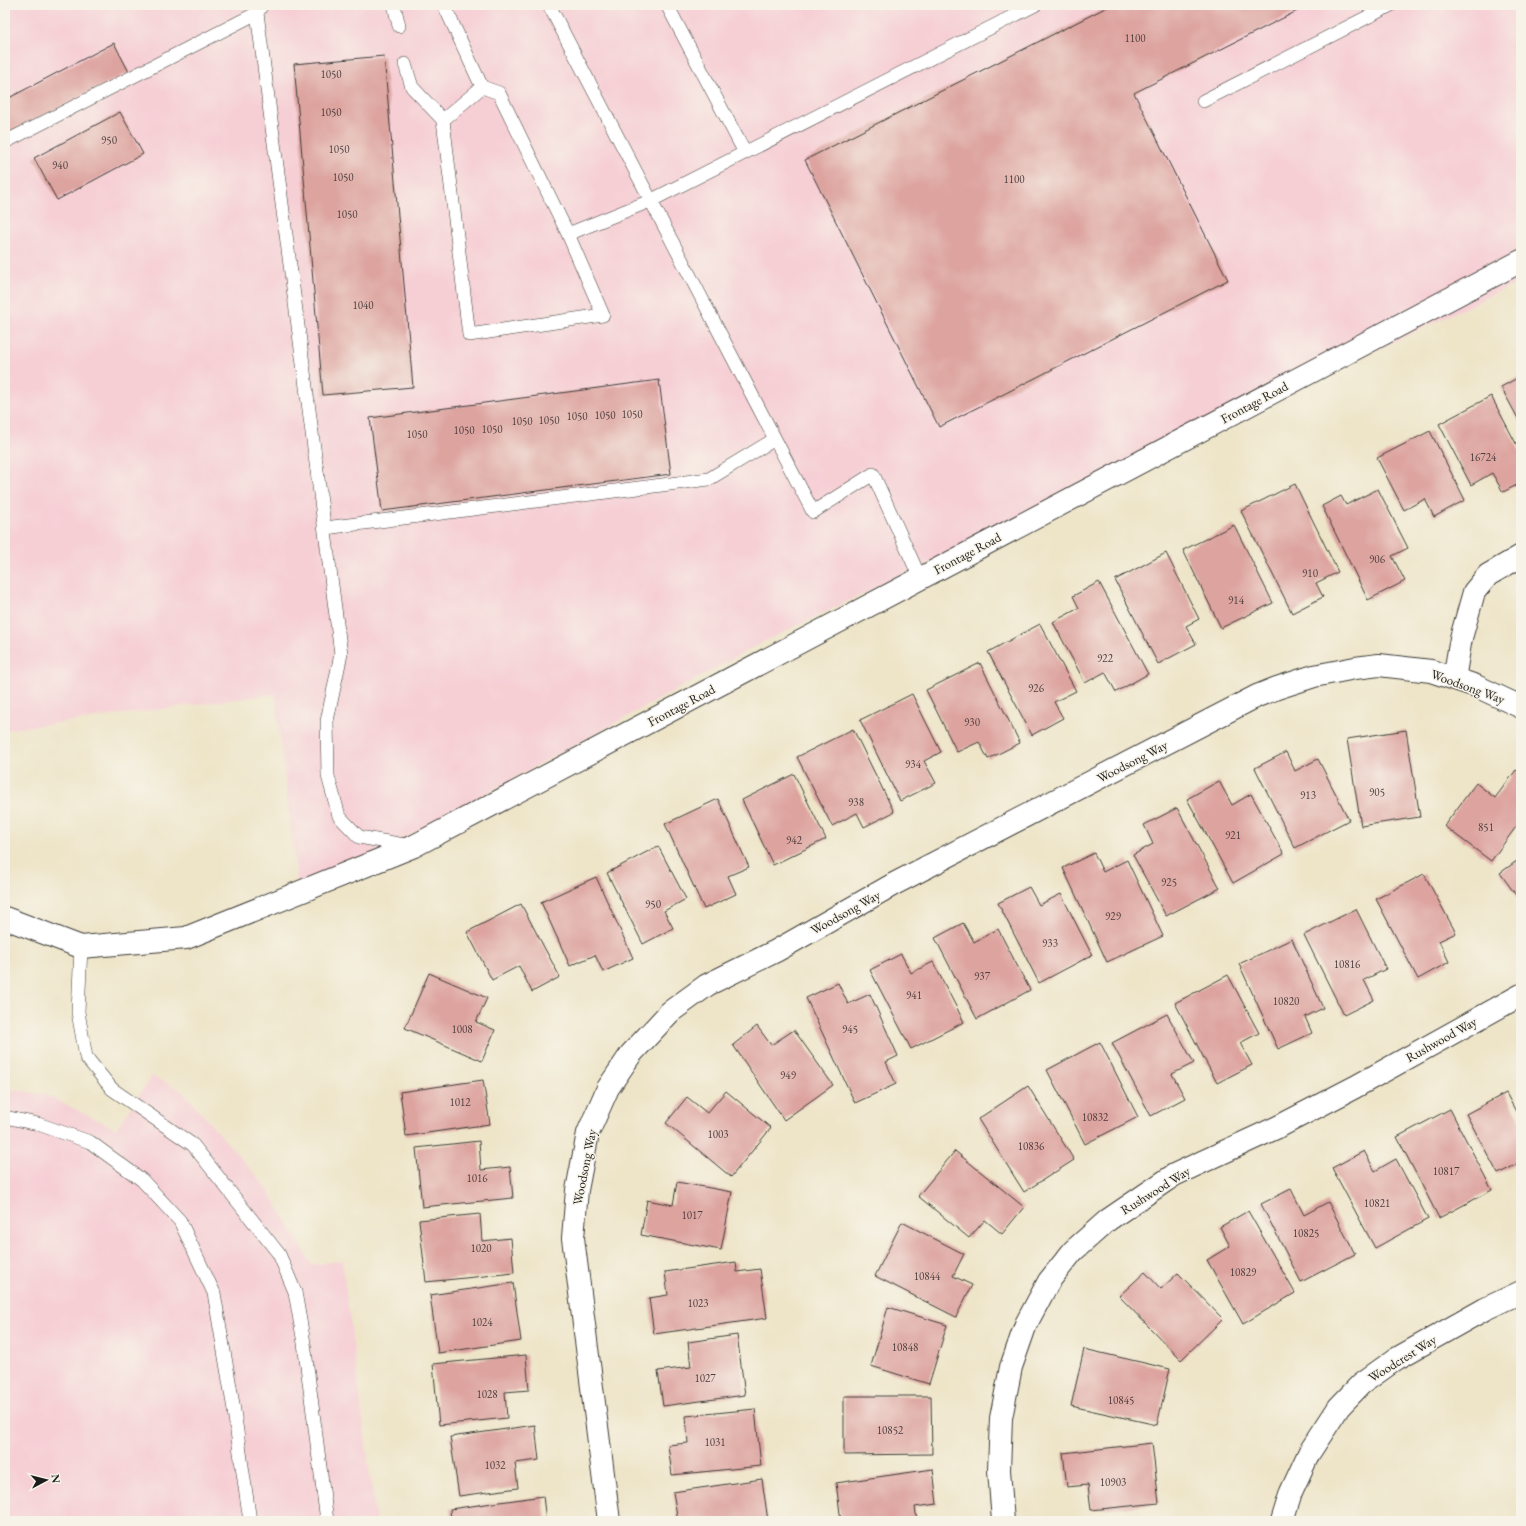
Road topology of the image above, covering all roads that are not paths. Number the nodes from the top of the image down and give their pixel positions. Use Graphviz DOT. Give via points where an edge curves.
graph roads {
  1 [pos="394,5"];
  2 [pos="444,5"];
  3 [pos="549,5"];
  4 [pos="667,5"];
  5 [pos="1035,5"];
  6 [pos="1391,5"];
  7 [pos="260,9"];
  8 [pos="399,26"];
  9 [pos="405,64"];
  10 [pos="482,87"];
  11 [pos="1202,101"];
  12 [pos="443,120"];
  13 [pos="5,142"];
  14 [pos="745,153"];
  15 [pos="650,201"];
  16 [pos="568,234"];
  17 [pos="1521,261"];
  18 [pos="775,439"];
  19 [pos="325,528"];
  20 [pos="1521,556"];
  21 [pos="920,578"];
  22 [pos="1454,679"];
  23 [pos="1521,706"];
  24 [pos="414,846"];
  25 [pos="5,918"];
  26 [pos="81,947"];
  27 [pos="1521,995"];
  28 [pos="5,1117"];
  29 [pos="1521,1292"];
  30 [pos="250,1521"];
  31 [pos="327,1521"];
  32 [pos="609,1521"];
  33 [pos="1003,1521"];
  34 [pos="1282,1521"];
  1 -- 8 [label="lane"];
  2 -- 10 [label="lane"];
  3 -- 15 [label="lane"];
  4 -- 14 [label="lane"];
  5 -- 14 [label="lane"];
  6 -- 11 [label="lane"];
  7 -- 13 [label="lane"];
  7 -- 19 [label="lane"];
  9 -- 12 [label="lane" via="412,87"];
  10 -- 12 [label="lane"];
  10 -- 16 [label="lane" via="499,93"];
  12 -- 16 [label="lane" via="469,335 603,315"];
  14 -- 15 [label="lane"];
  15 -- 16 [label="lane"];
  15 -- 18 [label="lane"];
  17 -- 21 [label="street, Frontage Road"];
  18 -- 19 [label="lane" via="709,479"];
  18 -- 21 [label="lane" via="813,512 873,474"];
  19 -- 24 [label="lane" via="342,654 328,721 328,776 339,816 359,837"];
  20 -- 22 [label="street" via="1488,575 1474,592 1461,638"];
  21 -- 24 [label="street, Frontage Road"];
  22 -- 23 [label="street, Woodsong Way"];
  22 -- 32 [label="street, Woodsong Way" via="1431,671 1379,665 1314,676 1256,696 894,884 776,951 707,985 670,1012 630,1054 608,1088 588,1133 577,1190 573,1238"];
  24 -- 26 [label="street, Frontage Road" via="186,938"];
  25 -- 26 [label="street"];
  26 -- 31 [label="lane" via="78,1012 86,1057 112,1089 193,1145 279,1254 295,1292"];
  27 -- 33 [label="street, Rushwood Way" via="1278,1127 1174,1175 1108,1220 1072,1251 1049,1281 1029,1318 1010,1367 1001,1418 999,1462"];
  28 -- 30 [label="lane" via="38,1124 90,1142 142,1180 180,1221 214,1293"];
  29 -- 34 [label="street, Woodcrest Way" via="1485,1309 1396,1359 1361,1384 1339,1407 1309,1452 1291,1492"];
}
